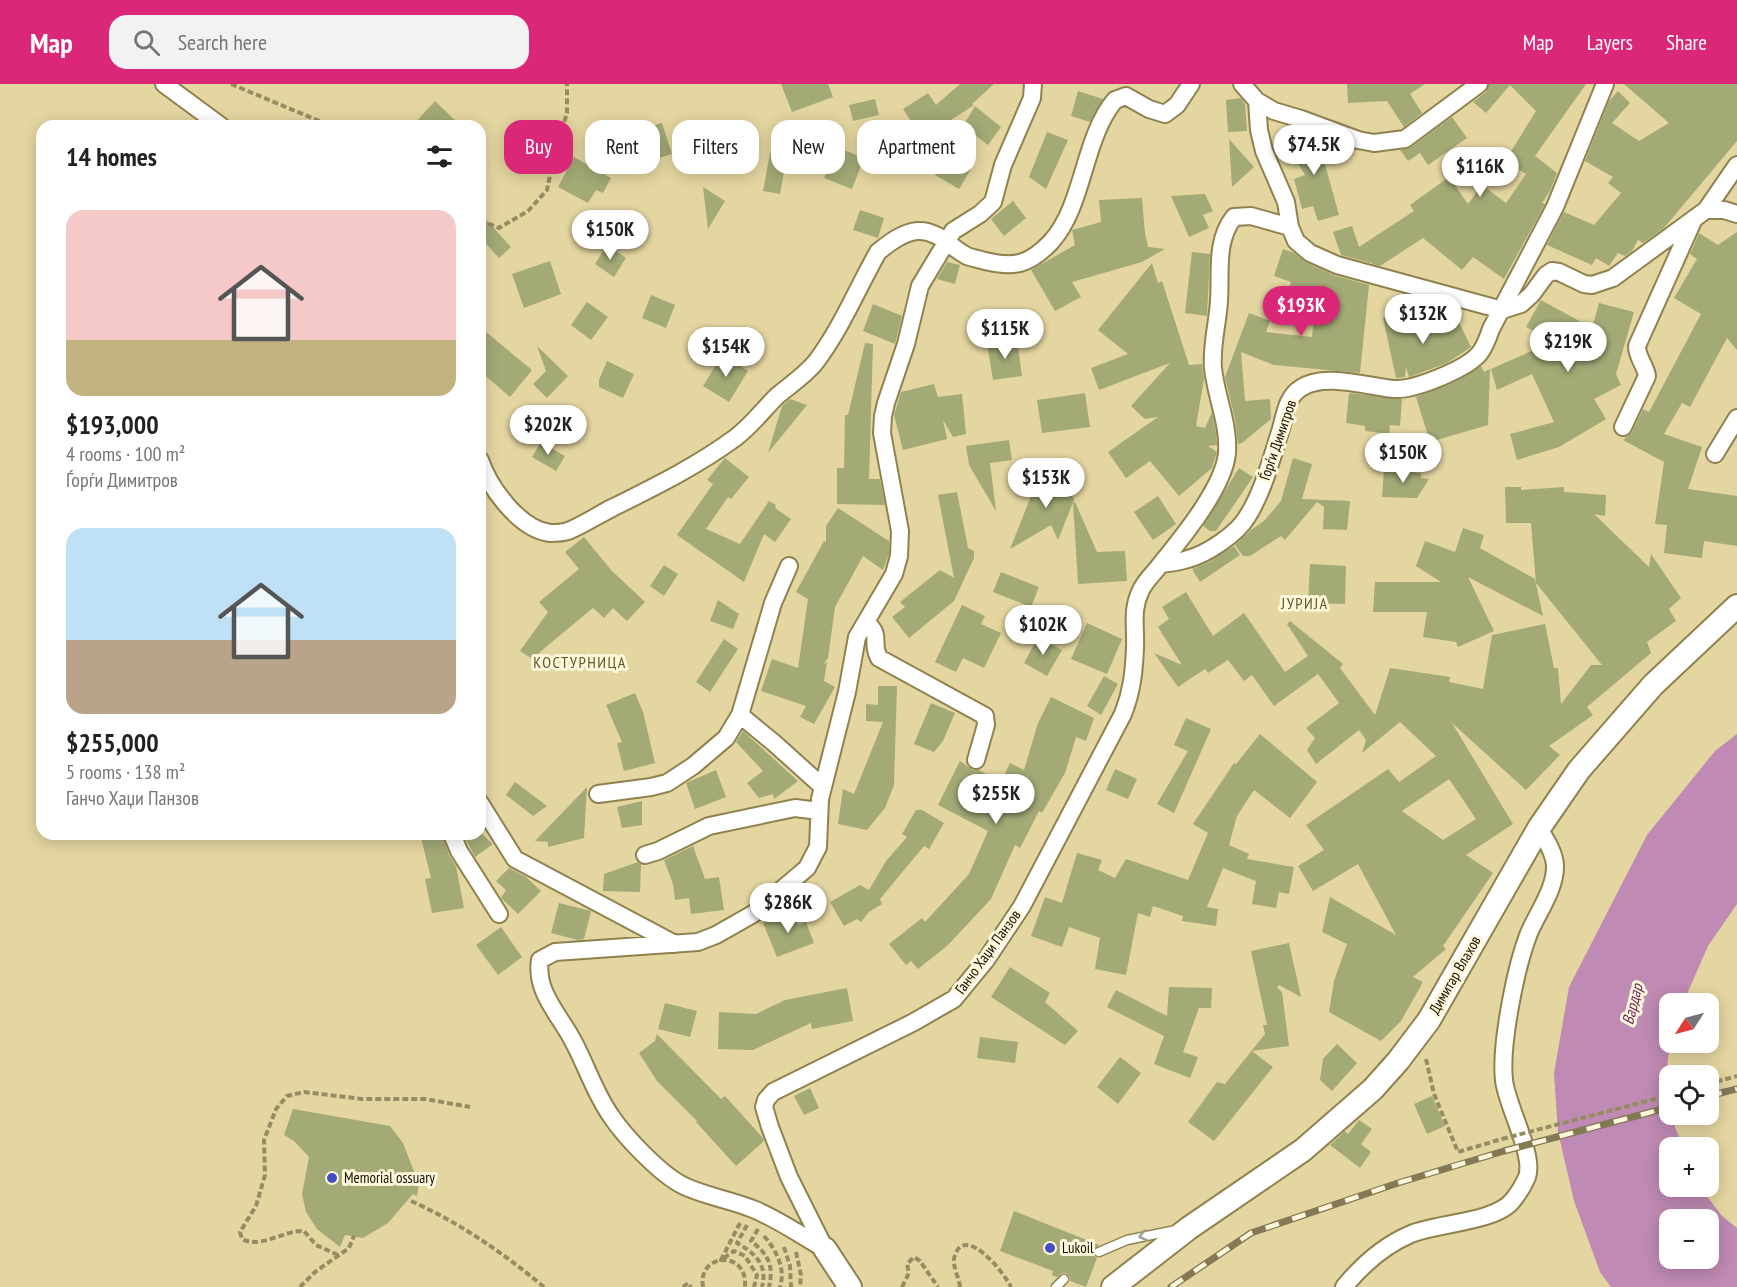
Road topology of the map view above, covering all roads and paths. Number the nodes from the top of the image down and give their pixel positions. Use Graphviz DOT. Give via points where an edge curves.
graph roads {
  1 [pos="164,84"];
  2 [pos="231,84"];
  3 [pos="567,84"];
  4 [pos="1033,84"];
  5 [pos="1191,84"];
  6 [pos="1242,84"];
  7 [pos="1479,84"];
  8 [pos="1605,84"];
  9 [pos="1257,102"];
  10 [pos="214,120"];
  11 [pos="317,120"];
  12 [pos="1737,165"];
  13 [pos="1700,214"];
  14 [pos="1737,214"];
  15 [pos="486,223"];
  16 [pos="1290,227"];
  17 [pos="946,241"];
  18 [pos="1502,310"];
  19 [pos="1737,418"];
  20 [pos="1623,427"];
  21 [pos="1715,454"];
  22 [pos="486,474"];
  23 [pos="1161,564"];
  24 [pos="789,566"];
  25 [pos="1737,606"];
  26 [pos="866,622"];
  27 [pos="740,715"];
  28 [pos="975,760"];
  29 [pos="823,787"];
  30 [pos="598,794"];
  31 [pos="819,810"];
  32 [pos="486,813"];
  33 [pos="1539,828"];
  34 [pos="455,840"];
  35 [pos="645,855"];
  36 [pos="499,914"];
  37 [pos="675,944"];
  38 [pos="1420,1032"];
  39 [pos="1737,1076"];
  40 [pos="1719,1081"];
  41 [pos="1659,1098"];
  42 [pos="470,1107"];
  43 [pos="411,1201"];
  44 [pos="745,1213"];
  45 [pos="751,1217"];
  46 [pos="762,1220"];
  47 [pos="1189,1228"];
  48 [pos="766,1229"];
  49 [pos="354,1236"];
  50 [pos="779,1239"];
  51 [pos="825,1250"];
  52 [pos="1099,1252"];
  53 [pos="338,1255"];
  54 [pos="721,1260"];
  55 [pos="1064,1279"];
  56 [pos="300,1287"];
  57 [pos="544,1287"];
  58 [pos="683,1287"];
  59 [pos="691,1287"];
  60 [pos="703,1287"];
  61 [pos="745,1287"];
  62 [pos="754,1287"];
  63 [pos="762,1287"];
  64 [pos="769,1287"];
  65 [pos="780,1287"];
  66 [pos="791,1287"];
  67 [pos="850,1287"];
  68 [pos="902,1287"];
  69 [pos="938,1287"];
  70 [pos="960,1287"];
  71 [pos="1011,1287"];
  72 [pos="1056,1287"];
  73 [pos="1113,1287"];
  74 [pos="1344,1287"];
  1 -- 10 [label="street"];
  2 -- 11 [label="path"];
  3 -- 15 [label="path" via="567,112 547,190 528,211 499,228"];
  4 -- 17 [label="street" via="1032,98 1003,165 993,202 953,231"];
  5 -- 17 [label="street" via="1166,114 1126,96 1115,100 1098,130 1064,221 1052,241 1024,262 1012,266 967,256"];
  6 -- 9 [label="street"];
  7 -- 9 [label="street" via="1405,139 1374,143"];
  8 -- 18 [label="street, Ѓорѓи Димитров" via="1555,207"];
  9 -- 16 [label="street" via="1264,151 1286,201"];
  12 -- 13 [label="street"];
  13 -- 14 [label="street" via="1724,210"];
  13 -- 18 [label="street" via="1613,278 1592,285 1552,272 1521,304"];
  13 -- 20 [label="street" via="1637,346 1647,376"];
  16 -- 18 [label="street" via="1296,241 1310,253 1337,265"];
  16 -- 23 [label="street" via="1242,215 1234,217 1226,230 1218,267 1213,354 1215,381 1228,432 1227,456 1215,489"];
  17 -- 22 [label="street" via="918,231 891,241 878,252 814,364 746,429 704,459 566,532 542,531 516,515"];
  17 -- 26 [label="street" via="920,286 883,416 882,433 900,531 899,556 894,574"];
  18 -- 23 [label="street, Ѓорѓи Димитров" via="1478,356 1449,373 1403,388 1313,381 1295,392 1263,484 1246,520 1201,555"];
  19 -- 21 [label="street"];
  23 -- 51 [label="street, Ганчо Хаџи Панзов" via="1142,586 1134,608 1131,693 1123,714 1022,906 986,960 954,999 796,1079 766,1100 778,1152"];
  24 -- 27 [label="street" via="773,603"];
  25 -- 33 [label="main road, Димитар Влахов" via="1619,722 1579,770"];
  26 -- 28 [label="street" via="874,629 874,649 879,658 985,716"];
  26 -- 29 [label="street" via="857,637"];
  27 -- 29 [label="street"];
  27 -- 30 [label="street" via="726,738 667,783"];
  29 -- 31 [label="street"];
  31 -- 35 [label="street" via="795,808 709,826"];
  31 -- 37 [label="street" via="818,847 807,868 753,914 698,942"];
  32 -- 37 [label="street" via="515,859"];
  33 -- 38 [label="main road, Димитар Влахов"];
  33 -- 74 [label="street" via="1555,866 1517,973 1504,1064 1504,1081 1522,1138 1528,1175 1512,1202 1499,1212 1433,1227 1396,1241"];
  34 -- 36 [label="street"];
  37 -- 51 [label="street" via="555,952 540,960 538,972 543,990 612,1118 664,1172 684,1186 755,1210"];
  38 -- 41 [label="path, bridge" via="1434,1094 1458,1152"];
  38 -- 47 [label="main road, Димитар Влахов" via="1373,1089 1319,1137"];
  39 -- 40 [label="path"];
  42 -- 53 [label="path" via="425,1099 362,1099 304,1092 287,1096 276,1109 264,1140 264,1175 256,1206 240,1232 242,1239 248,1242 293,1230 304,1231 316,1245"];
  43 -- 57 [label="path" via="468,1229"];
  44 -- 54 [label="path"];
  45 -- 63 [label="path" via="737,1243 757,1256 763,1269"];
  46 -- 64 [label="path" via="751,1241 766,1251 771,1270"];
  47 -- 52 [label="lane, one-way" via="1127,1240"];
  47 -- 73 [label="main road, Димитар Влахов"];
  48 -- 65 [label="path" via="762,1235 781,1267"];
  49 -- 53 [label="path" via="349,1248"];
  50 -- 66 [label="path" via="790,1266"];
  51 -- 67 [label="main road"];
  53 -- 56 [label="path"];
  54 -- 60 [label="path" via="706,1268"];
  54 -- 61 [label="path" via="741,1268"];
  54 -- 62 [label="path" via="734,1251 745,1256 757,1275"];
  55 -- 72 [label="lane"];
  58 -- 59 [label="path" via="688,1283"];
  68 -- 69 [label="path" via="909,1273 907,1264 914,1257"];
  70 -- 71 [label="path" via="954,1255 964,1244 970,1244 1006,1275"];
}
